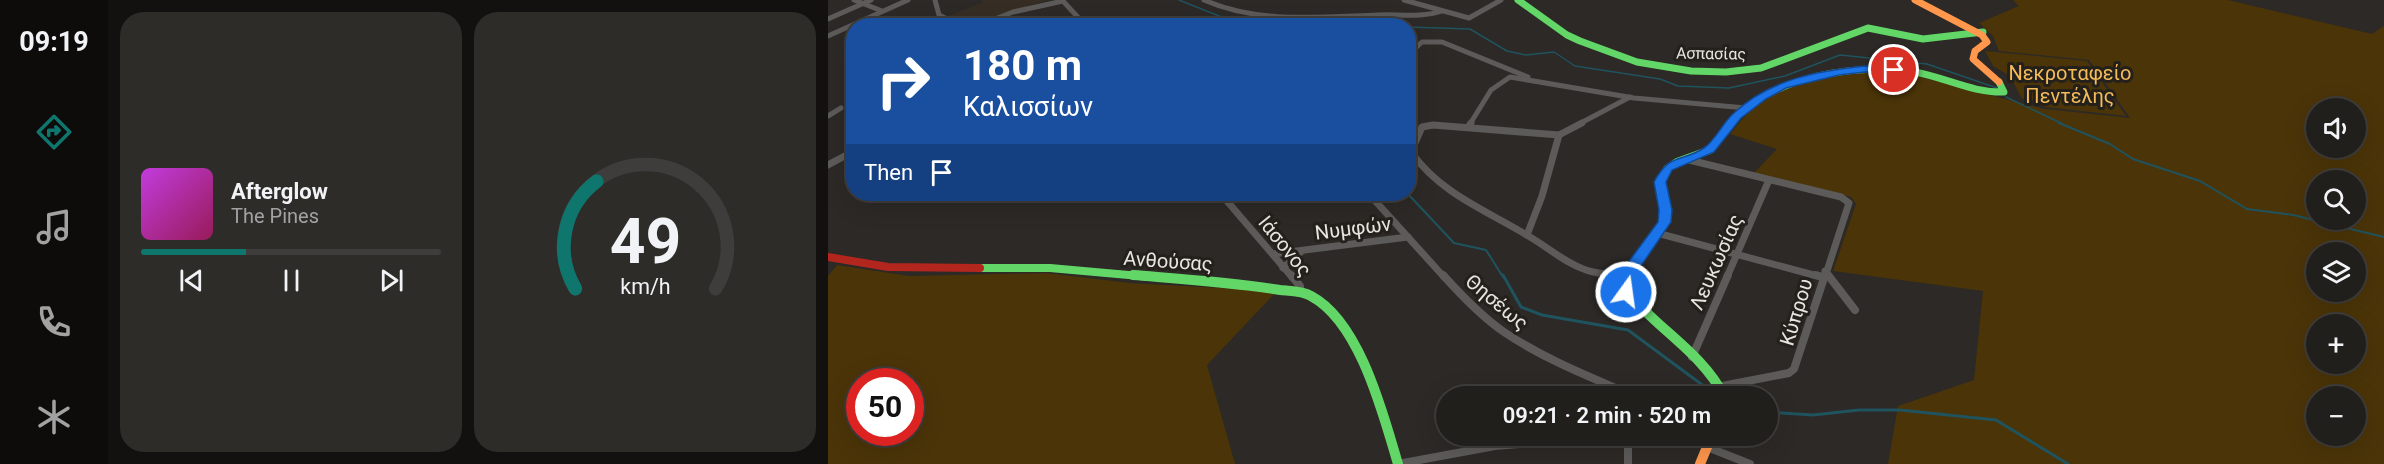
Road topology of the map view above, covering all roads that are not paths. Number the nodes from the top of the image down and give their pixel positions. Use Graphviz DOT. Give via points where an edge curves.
graph roads {
  1 [pos="854,0"];
  2 [pos="871,0"];
  3 [pos="908,0"];
  4 [pos="935,0"];
  5 [pos="1204,0"];
  6 [pos="1404,0"];
  7 [pos="1501,0"];
  8 [pos="1518,0"];
  9 [pos="1915,0"];
  10 [pos="1063,1"];
  11 [pos="862,4"];
  12 [pos="1442,11"];
  13 [pos="882,12"];
  14 [pos="868,18"];
  15 [pos="945,18"];
  16 [pos="998,18"];
  17 [pos="1079,18"];
  18 [pos="828,19"];
  19 [pos="846,28"];
  20 [pos="1983,32"];
  21 [pos="828,36"];
  22 [pos="1416,48"];
  23 [pos="1530,78"];
  24 [pos="1630,97"];
  25 [pos="841,108"];
  26 [pos="1746,108"];
  27 [pos="828,116"];
  28 [pos="1469,126"];
  29 [pos="1559,135"];
  30 [pos="1416,141"];
  31 [pos="846,155"];
  32 [pos="1685,159"];
  33 [pos="1416,160"];
  34 [pos="828,165"];
  35 [pos="1769,180"];
  36 [pos="1227,201"];
  37 [pos="1375,201"];
  38 [pos="1657,233"];
  39 [pos="1527,235"];
  40 [pos="1408,237"];
  41 [pos="1302,251"];
  42 [pos="1273,254"];
  43 [pos="1739,255"];
  44 [pos="828,257"];
  45 [pos="1283,268"];
  46 [pos="1824,274"];
  47 [pos="1626,275"];
  48 [pos="1300,292"];
  49 [pos="1855,310"];
  50 [pos="1692,357"];
  51 [pos="1611,386"];
  52 [pos="1720,386"];
  53 [pos="1741,386"];
  54 [pos="1495,446"];
  55 [pos="1628,446"];
  56 [pos="1707,447"];
  57 [pos="1398,464"];
  58 [pos="1628,464"];
  59 [pos="1700,464"];
  60 [pos="1750,464"];
  1 -- 11 [label="street"];
  2 -- 11 [label="street"];
  3 -- 13 [label="street"];
  4 -- 15 [label="street" via="939,15"];
  5 -- 12 [label="street" via="1243,11 1301,16"];
  6 -- 12 [label="street"];
  7 -- 12 [label="street" via="1472,18"];
  8 -- 20 [label="street, Ασπασίας" via="1580,41 1637,62 1691,71 1761,68 1868,28 1923,39"];
  9 -- 20 [label="street" via="1932,13"];
  10 -- 16 [label="street"];
  10 -- 17 [label="street"];
  11 -- 13 [label="street"];
  11 -- 18 [label="street"];
  13 -- 14 [label="street"];
  19 -- 21 [label="street"];
  20 -- 26 [label="street" via="1988,40 1975,51 1973,59 2003,87 2001,93 1921,73 1865,69 1782,85"];
  22 -- 23 [label="street" via="1422,42 1442,42"];
  23 -- 24 [label="street"];
  23 -- 28 [label="street" via="1500,80"];
  24 -- 26 [label="street"];
  24 -- 29 [label="street"];
  25 -- 27 [label="street"];
  26 -- 32 [label="street" via="1712,148"];
  28 -- 29 [label="street"];
  28 -- 30 [label="street" via="1422,127"];
  29 -- 39 [label="street"];
  31 -- 34 [label="street"];
  32 -- 35 [label="street"];
  32 -- 38 [label="street" via="1669,166 1661,177 1666,218"];
  33 -- 39 [label="street" via="1455,197"];
  35 -- 43 [label="street, Λευκωσίας"];
  35 -- 46 [label="street, Κύπρου" via="1841,197 1849,203"];
  36 -- 42 [label="street, Ιάσονος"];
  37 -- 40 [label="street, Θησέως"];
  38 -- 43 [label="street"];
  38 -- 47 [label="street"];
  39 -- 47 [label="street" via="1594,273"];
  40 -- 41 [label="street, Νυμφών"];
  40 -- 51 [label="street, Θησέως" via="1463,297 1504,332"];
  41 -- 42 [label="street, Νυμφών"];
  41 -- 45 [label="street, Νυμφών"];
  42 -- 45 [label="street, Ιάσονος"];
  43 -- 46 [label="street"];
  43 -- 50 [label="street, Λευκωσίας"];
  44 -- 48 [label="street, Ανθούσας" via="888,267 1034,267"];
  45 -- 48 [label="street, Ιάσονος" via="1300,286"];
  46 -- 49 [label="street"];
  46 -- 53 [label="street, Κύπρου" via="1794,369"];
  47 -- 50 [label="street" via="1625,289 1635,305"];
  48 -- 57 [label="street, Ανθούσας" via="1325,305 1352,337 1379,402"];
  50 -- 52 [label="street" via="1715,376"];
  54 -- 57 [label="street"];
  55 -- 58 [label="street"];
  56 -- 59 [label="street"];
  56 -- 60 [label="street"];
}
